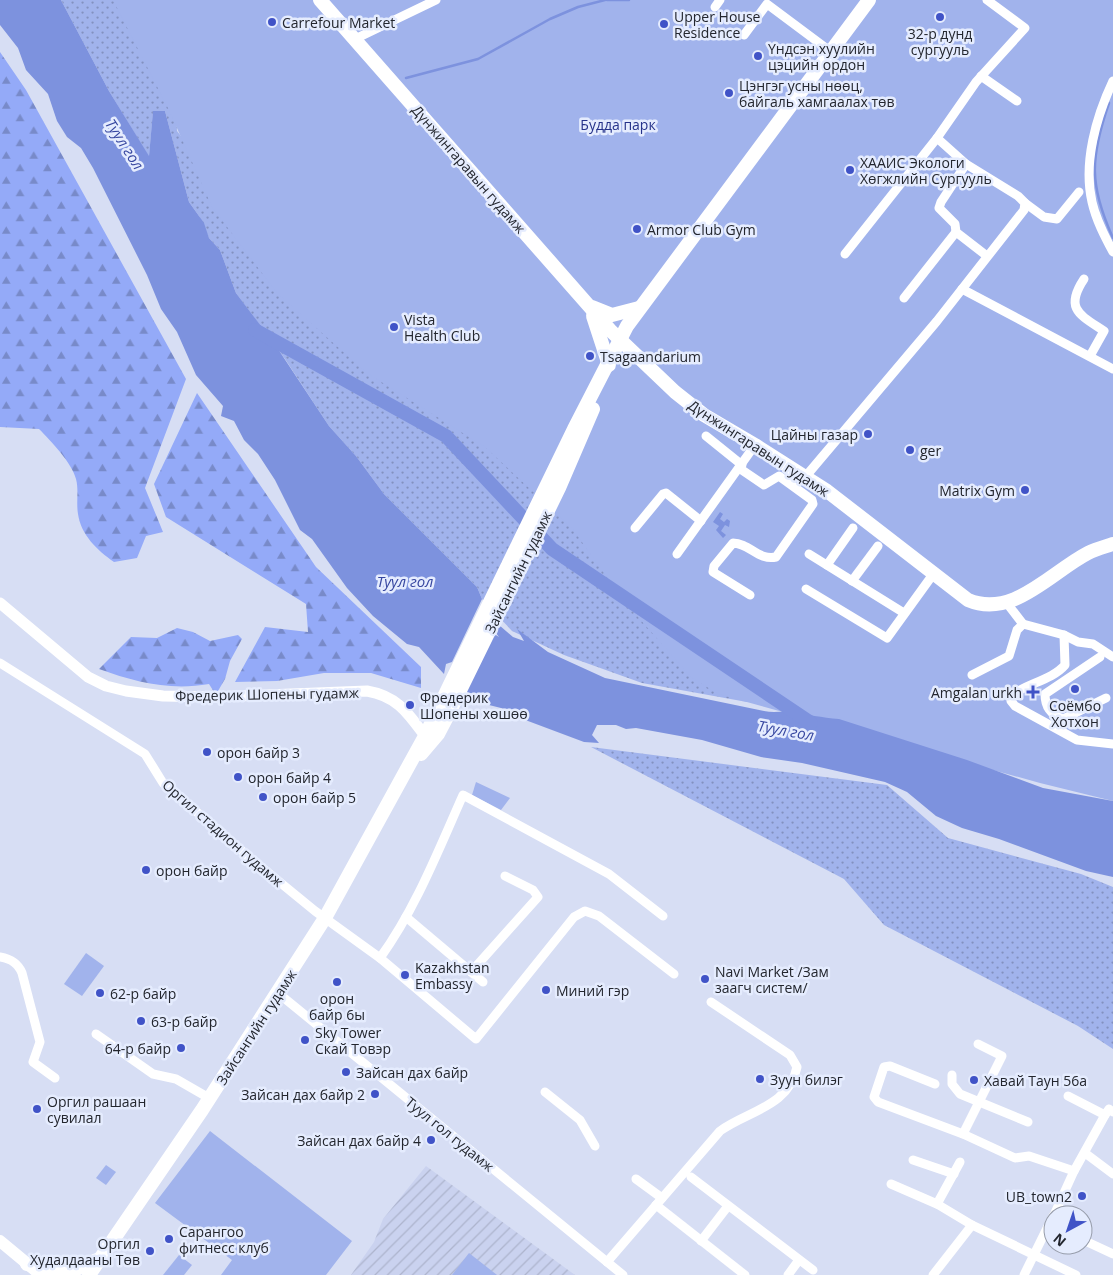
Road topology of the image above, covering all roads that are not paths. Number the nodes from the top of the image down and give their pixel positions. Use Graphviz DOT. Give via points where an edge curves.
graph roads {
  1 [pos="320,0"];
  2 [pos="436,0"];
  3 [pos="869,0"];
  4 [pos="987,0"];
  5 [pos="765,2"];
  6 [pos="744,35"];
  7 [pos="355,39"];
  8 [pos="830,51"];
  9 [pos="981,76"];
  10 [pos="1113,81"];
  11 [pos="1017,101"];
  12 [pos="937,138"];
  13 [pos="966,164"];
  14 [pos="1079,192"];
  15 [pos="1024,203"];
  16 [pos="956,232"];
  17 [pos="1113,252"];
  18 [pos="845,254"];
  19 [pos="987,256"];
  20 [pos="1084,279"];
  21 [pos="962,289"];
  22 [pos="904,298"];
  23 [pos="590,306"];
  24 [pos="639,308"];
  25 [pos="621,340"];
  26 [pos="1090,356"];
  27 [pos="608,365"];
  28 [pos="1113,369"];
  29 [pos="706,436"];
  30 [pos="756,445"];
  31 [pos="740,466"];
  32 [pos="806,476"];
  33 [pos="700,521"];
  34 [pos="635,528"];
  35 [pos="853,528"];
  36 [pos="1113,544"];
  37 [pos="878,546"];
  38 [pos="677,554"];
  39 [pos="809,554"];
  40 [pos="827,565"];
  41 [pos="934,574"];
  42 [pos="852,581"];
  43 [pos="806,589"];
  44 [pos="750,595"];
  45 [pos="1006,602"];
  46 [pos="0,603"];
  47 [pos="904,613"];
  48 [pos="1024,624"];
  49 [pos="1064,635"];
  50 [pos="1100,657"];
  51 [pos="1113,657"];
  52 [pos="0,664"];
  53 [pos="972,675"];
  54 [pos="1106,698"];
  55 [pos="443,711"];
  56 [pos="425,736"];
  57 [pos="1113,744"];
  58 [pos="408,769"];
  59 [pos="505,876"];
  60 [pos="663,916"];
  61 [pos="406,917"];
  62 [pos="325,918"];
  63 [pos="0,957"];
  64 [pos="380,958"];
  65 [pos="471,972"];
  66 [pos="674,974"];
  67 [pos="483,982"];
  68 [pos="278,993"];
  69 [pos="711,1002"];
  70 [pos="96,1034"];
  71 [pos="978,1044"];
  72 [pos="952,1075"];
  73 [pos="55,1078"];
  74 [pos="935,1084"];
  75 [pos="545,1092"];
  76 [pos="1068,1096"];
  77 [pos="209,1098"];
  78 [pos="980,1101"];
  79 [pos="1109,1113"];
  80 [pos="1028,1122"];
  81 [pos="963,1134"];
  82 [pos="595,1146"];
  83 [pos="1085,1153"];
  84 [pos="913,1160"];
  85 [pos="960,1162"];
  86 [pos="1074,1171"];
  87 [pos="954,1174"];
  88 [pos="1113,1174"];
  89 [pos="691,1178"];
  90 [pos="636,1179"];
  91 [pos="891,1184"];
  92 [pos="659,1202"];
  93 [pos="937,1204"];
  94 [pos="1059,1205"];
  95 [pos="728,1206"];
  96 [pos="972,1225"];
  97 [pos="1043,1238"];
  98 [pos="701,1241"];
  99 [pos="0,1242"];
  100 [pos="1093,1244"];
  101 [pos="1113,1253"];
  102 [pos="1034,1257"];
  103 [pos="100,1258"];
  104 [pos="799,1260"];
  105 [pos="608,1262"];
  106 [pos="1113,1263"];
  107 [pos="31,1269"];
  108 [pos="813,1270"];
  109 [pos="41,1275"];
  110 [pos="89,1275"];
  111 [pos="623,1275"];
  112 [pos="745,1275"];
  113 [pos="788,1275"];
  114 [pos="933,1275"];
  115 [pos="1024,1275"];
  116 [pos="1076,1275"];
  1 -- 7 [label="main road, Дүнжингаравын гудамж"];
  2 -- 7 [label="street"];
  3 -- 8 [label="main road, Зайсангийн гудамж"];
  4 -- 9 [label="street" via="1025,28"];
  5 -- 6 [label="street"];
  5 -- 8 [label="street"];
  7 -- 23 [label="main road, Дүнжингаравын гудамж"];
  8 -- 24 [label="main road, Зайсангийн гудамж"];
  9 -- 11 [label="street"];
  9 -- 12 [label="street"];
  10 -- 17 [label="street" via="1093,141 1090,182 1093,208"];
  12 -- 13 [label="street"];
  12 -- 18 [label="street"];
  13 -- 15 [label="street"];
  13 -- 16 [label="street" via="939,208 955,224"];
  14 -- 15 [label="street" via="1057,219 1044,217"];
  15 -- 19 [label="street" via="1024,210"];
  16 -- 19 [label="street"];
  16 -- 22 [label="street"];
  19 -- 21 [label="street"];
  20 -- 26 [label="street" via="1075,293 1076,307 1080,315 1104,331"];
  21 -- 26 [label="street"];
  21 -- 32 [label="street"];
  23 -- 24 [label="main road" via="612,315"];
  23 -- 25 [label="main road, Дүнжингаравын гудамж"];
  23 -- 27 [label="main road" via="603,340"];
  24 -- 25 [label="main road, Зайсангийн гудамж"];
  25 -- 27 [label="main road, Зайсангийн гудамж"];
  25 -- 30 [label="main road, Дүнжингаравын гудамж" via="674,392 704,415"];
  26 -- 28 [label="street"];
  27 -- 55 [label="main road, Зайсангийн гудамж" via="574,429 554,484"];
  29 -- 31 [label="street"];
  30 -- 31 [label="street"];
  30 -- 32 [label="main road, Дүнжингаравын гудамж"];
  31 -- 33 [label="street"];
  31 -- 44 [label="street" via="764,486 779,476 813,504 776,557 764,557 733,543 714,566 713,572"];
  32 -- 41 [label="main road, Дүнжингаравын гудамж"];
  33 -- 34 [label="street" via="666,493"];
  33 -- 38 [label="street"];
  35 -- 40 [label="street"];
  36 -- 45 [label="main road, Дүнжингаравын гудамж" via="1087,553 1030,591"];
  37 -- 42 [label="street"];
  39 -- 40 [label="street"];
  40 -- 42 [label="street"];
  41 -- 45 [label="main road, Дүнжингаравын гудамж" via="976,604 985,606"];
  41 -- 47 [label="street"];
  42 -- 47 [label="street"];
  43 -- 47 [label="street" via="887,638"];
  45 -- 48 [label="street"];
  46 -- 56 [label="street, Фредерик Шопены гудамж" via="88,677 106,686 163,696 212,697 367,691 383,694 395,701"];
  48 -- 49 [label="street"];
  48 -- 53 [label="street" via="1017,630 1009,656"];
  49 -- 51 [label="street" via="1078,642 1093,644"];
  49 -- 57 [label="street" via="1065,665 1058,674 1029,684 1013,694 1011,701 1077,740"];
  50 -- 54 [label="street" via="1045,694 1045,702 1050,712 1063,719"];
  52 -- 62 [label="street, Оргил стадион гудамж" via="145,754 163,783"];
  55 -- 56 [label="main road, Зайсангийн гудамж"];
  55 -- 58 [label="main road, Зайсангийн гудамж" via="438,734"];
  56 -- 58 [label="main road, Зайсангийн гудамж"];
  58 -- 62 [label="main road, Зайсангийн гудамж"];
  59 -- 65 [label="street" via="533,890 538,897"];
  60 -- 61 [label="street" via="609,874 463,795"];
  61 -- 64 [label="street"];
  61 -- 65 [label="street"];
  62 -- 64 [label="street, Оргил стадион гудамж"];
  62 -- 68 [label="main road, Зайсангийн гудамж"];
  63 -- 73 [label="street" via="18,965 22,973 40,1042 33,1062"];
  64 -- 66 [label="street, Оргил стадион гудамж" via="476,1039 574,917 585,911 599,916"];
  65 -- 67 [label="street"];
  68 -- 77 [label="main road, Зайсангийн гудамж"];
  68 -- 105 [label="street, Туул гол гудамж"];
  69 -- 92 [label="street" via="790,1055 797,1067 796,1072 769,1106 741,1117 720,1131"];
  70 -- 77 [label="street" via="153,1074 176,1079"];
  71 -- 78 [label="street" via="1002,1056"];
  72 -- 78 [label="street" via="955,1089 960,1094"];
  74 -- 81 [label="street" via="890,1066 884,1068 874,1097 878,1102"];
  75 -- 82 [label="street" via="580,1120"];
  76 -- 79 [label="street"];
  77 -- 103 [label="main road, Зайсангийн гудамж"];
  78 -- 80 [label="street"];
  78 -- 81 [label="street"];
  79 -- 83 [label="street"];
  81 -- 86 [label="street" via="1015,1158 1030,1156"];
  83 -- 86 [label="street"];
  83 -- 88 [label="street"];
  84 -- 87 [label="street"];
  85 -- 87 [label="street"];
  86 -- 94 [label="street"];
  87 -- 93 [label="street"];
  89 -- 95 [label="street"];
  90 -- 92 [label="street"];
  91 -- 93 [label="street"];
  92 -- 98 [label="street"];
  92 -- 105 [label="street"];
  93 -- 96 [label="street"];
  95 -- 98 [label="street"];
  95 -- 104 [label="street"];
  96 -- 102 [label="street"];
  96 -- 114 [label="street"];
  97 -- 102 [label="street"];
  98 -- 112 [label="street"];
  99 -- 107 [label="main road"];
  100 -- 101 [label="street"];
  101 -- 106 [label="street"];
  102 -- 115 [label="street"];
  102 -- 116 [label="street"];
  103 -- 107 [label="main road" via="65,1274"];
  103 -- 110 [label="main road, Зайсангийн гудамж"];
  104 -- 108 [label="street"];
  104 -- 113 [label="street"];
  105 -- 111 [label="street, Туул гол гудамж"];
  107 -- 109 [label="main road"];
}
